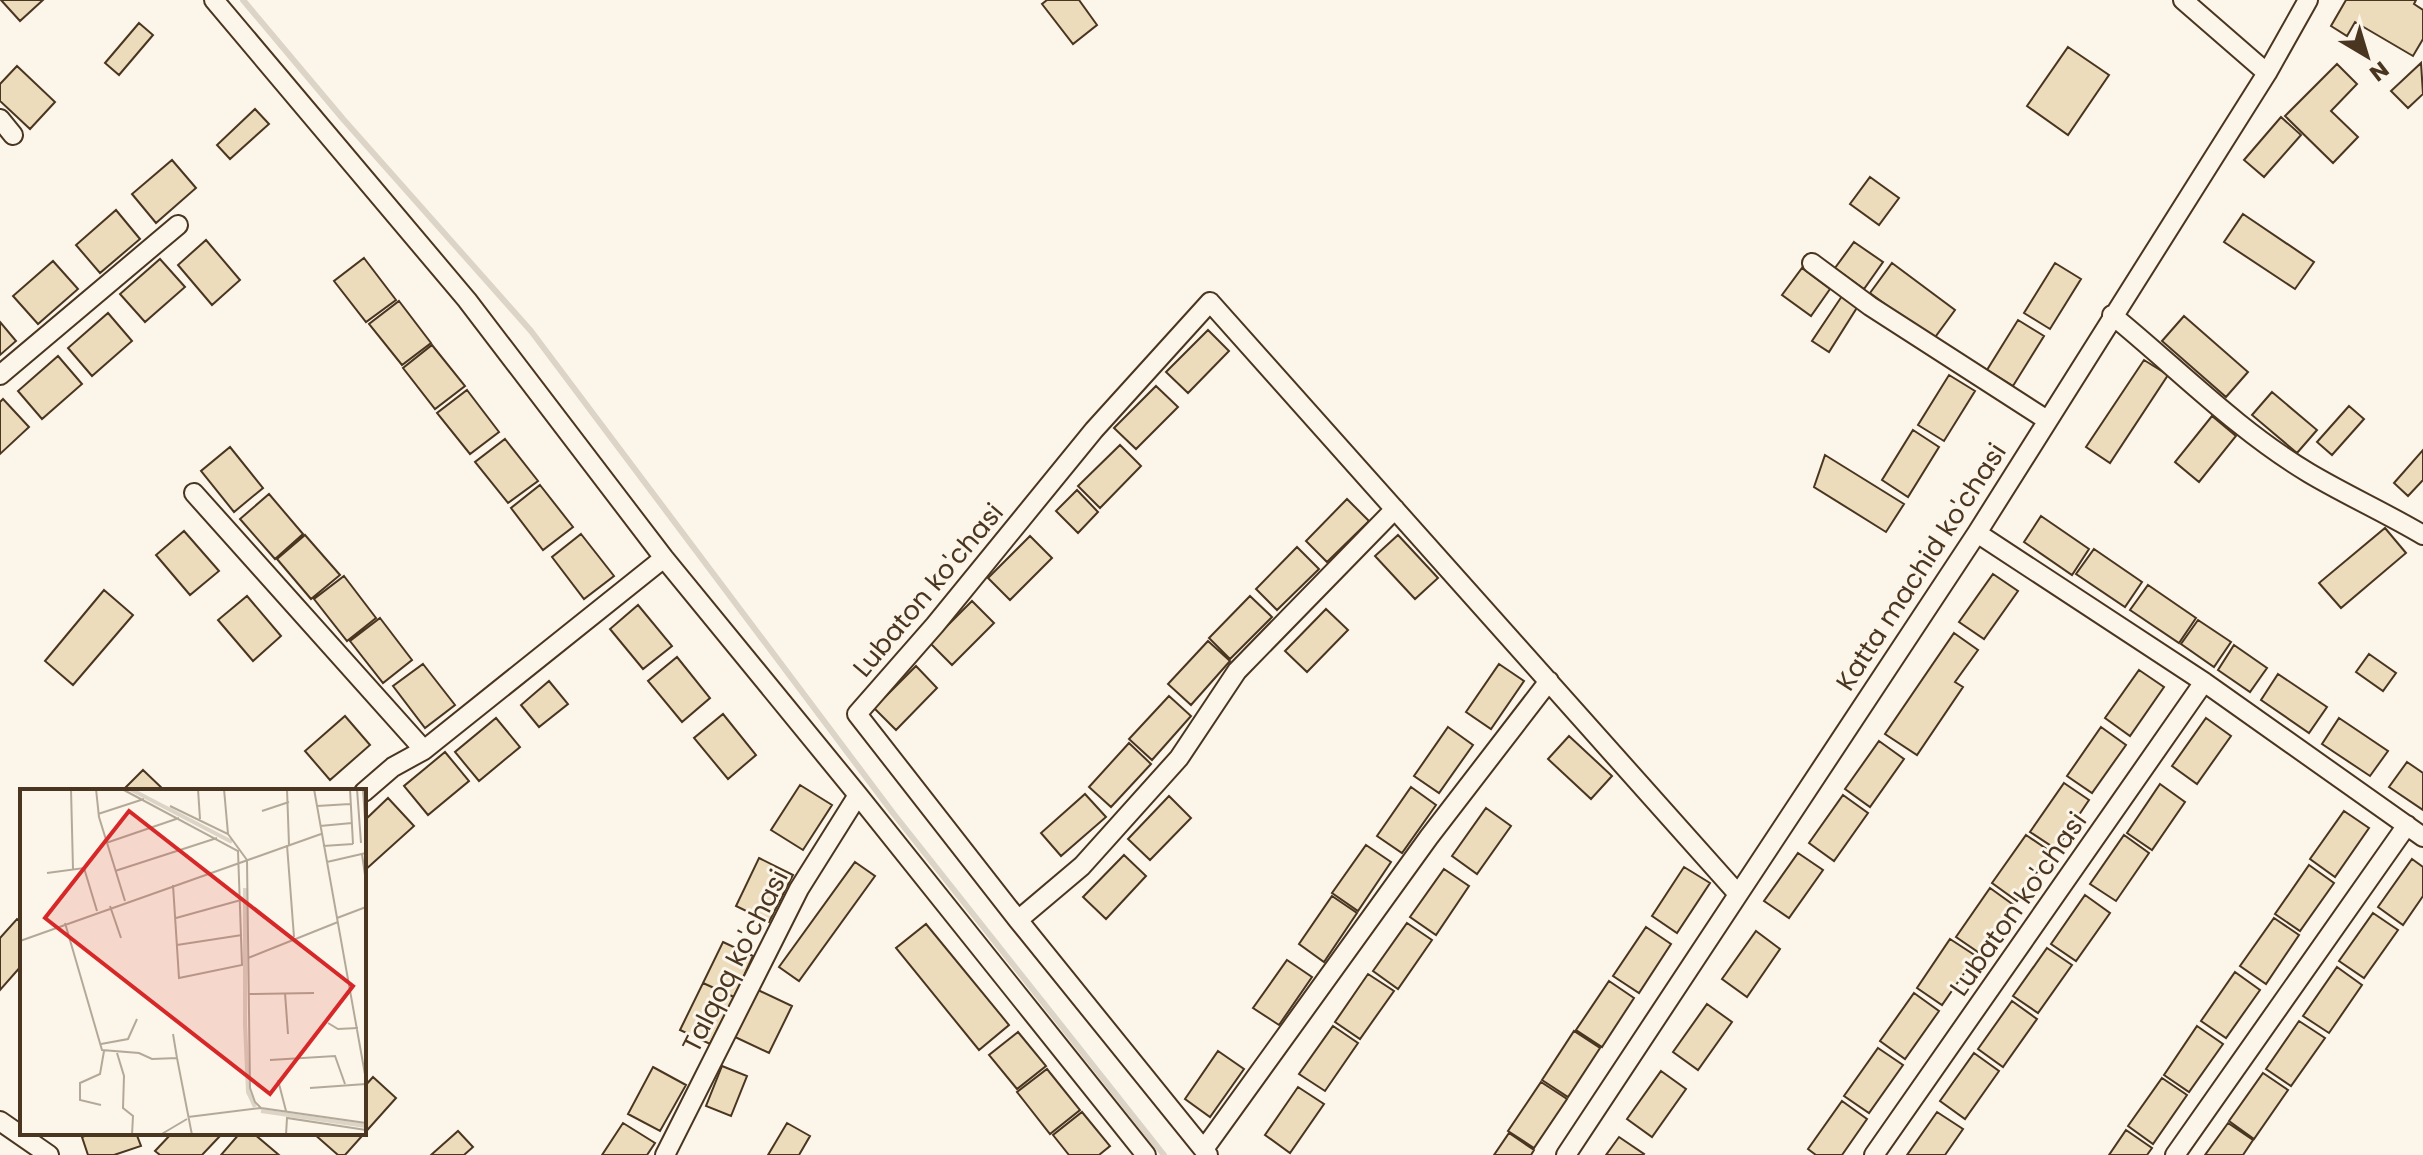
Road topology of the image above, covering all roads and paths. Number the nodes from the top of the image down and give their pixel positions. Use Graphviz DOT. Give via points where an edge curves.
graph roads {
  1 [pos="214,0"];
  2 [pos="2183,0"];
  3 [pos="2308,0"];
  4 [pos="2267,73"];
  5 [pos="0,119"];
  6 [pos="13,135"];
  7 [pos="178,225"];
  8 [pos="1812,263"];
  9 [pos="2112,315"];
  10 [pos="0,375"];
  11 [pos="2047,420"];
  12 [pos="194,493"];
  13 [pos="1395,509"];
  14 [pos="1977,533"];
  15 [pos="2423,535"];
  16 [pos="664,558"];
  17 [pos="1549,681"];
  18 [pos="2204,682"];
  19 [pos="424,750"];
  20 [pos="366,790"];
  21 [pos="858,795"];
  22 [pos="2407,825"];
  23 [pos="2423,837"];
  24 [pos="1738,894"];
  25 [pos="1018,920"];
  26 [pos="0,1121"];
  27 [pos="20,1135"];
  28 [pos="20,1135"];
  29 [pos="1206,1152"];
  30 [pos="49,1155"];
  31 [pos="665,1155"];
  32 [pos="1146,1155"];
  33 [pos="1566,1155"];
  34 [pos="1874,1155"];
  35 [pos="2175,1155"];
  1 -- 16 [label="street" via="467,300"];
  2 -- 4 [label="street"];
  3 -- 4 [label="street, Katta machid ko'chasi"];
  4 -- 9 [label="street, Katta machid ko'chasi"];
  5 -- 6 [label="street"];
  7 -- 10 [label="street"];
  8 -- 11 [label="street"];
  9 -- 11 [label="street, Katta machid ko'chasi"];
  9 -- 15 [label="street" via="2230,416 2309,473"];
  11 -- 14 [label="street, Katta machid ko'chasi"];
  12 -- 19 [label="street"];
  13 -- 17 [label="street"];
  13 -- 25 [label="street" via="1237,671 1179,758 1082,866"];
  13 -- 25 [label="street, Lubaton ko'chasi" via="1210,302 1094,430 857,714"];
  14 -- 18 [label="street"];
  14 -- 24 [label="street, Katta machid ko'chasi"];
  16 -- 19 [label="street"];
  16 -- 21 [label="street"];
  17 -- 24 [label="street"];
  17 -- 29 [label="street, Lubaton ko'chasi" via="1429,837"];
  18 -- 22 [label="street"];
  18 -- 34 [label="street, Lubaton ko'chasi"];
  19 -- 20 [label="street"];
  21 -- 31 [label="street, Talqoq ko'chasi" via="799,889"];
  21 -- 32 [label="street"];
  22 -- 23 [label="street"];
  22 -- 35 [label="street"];
  24 -- 33 [label="street, Katta machid ko'chasi"];
  25 -- 29 [label="street, Lubaton ko'chasi"];
  26 -- 28 [label="street"];
  27 -- 30 [label="street"];
}
